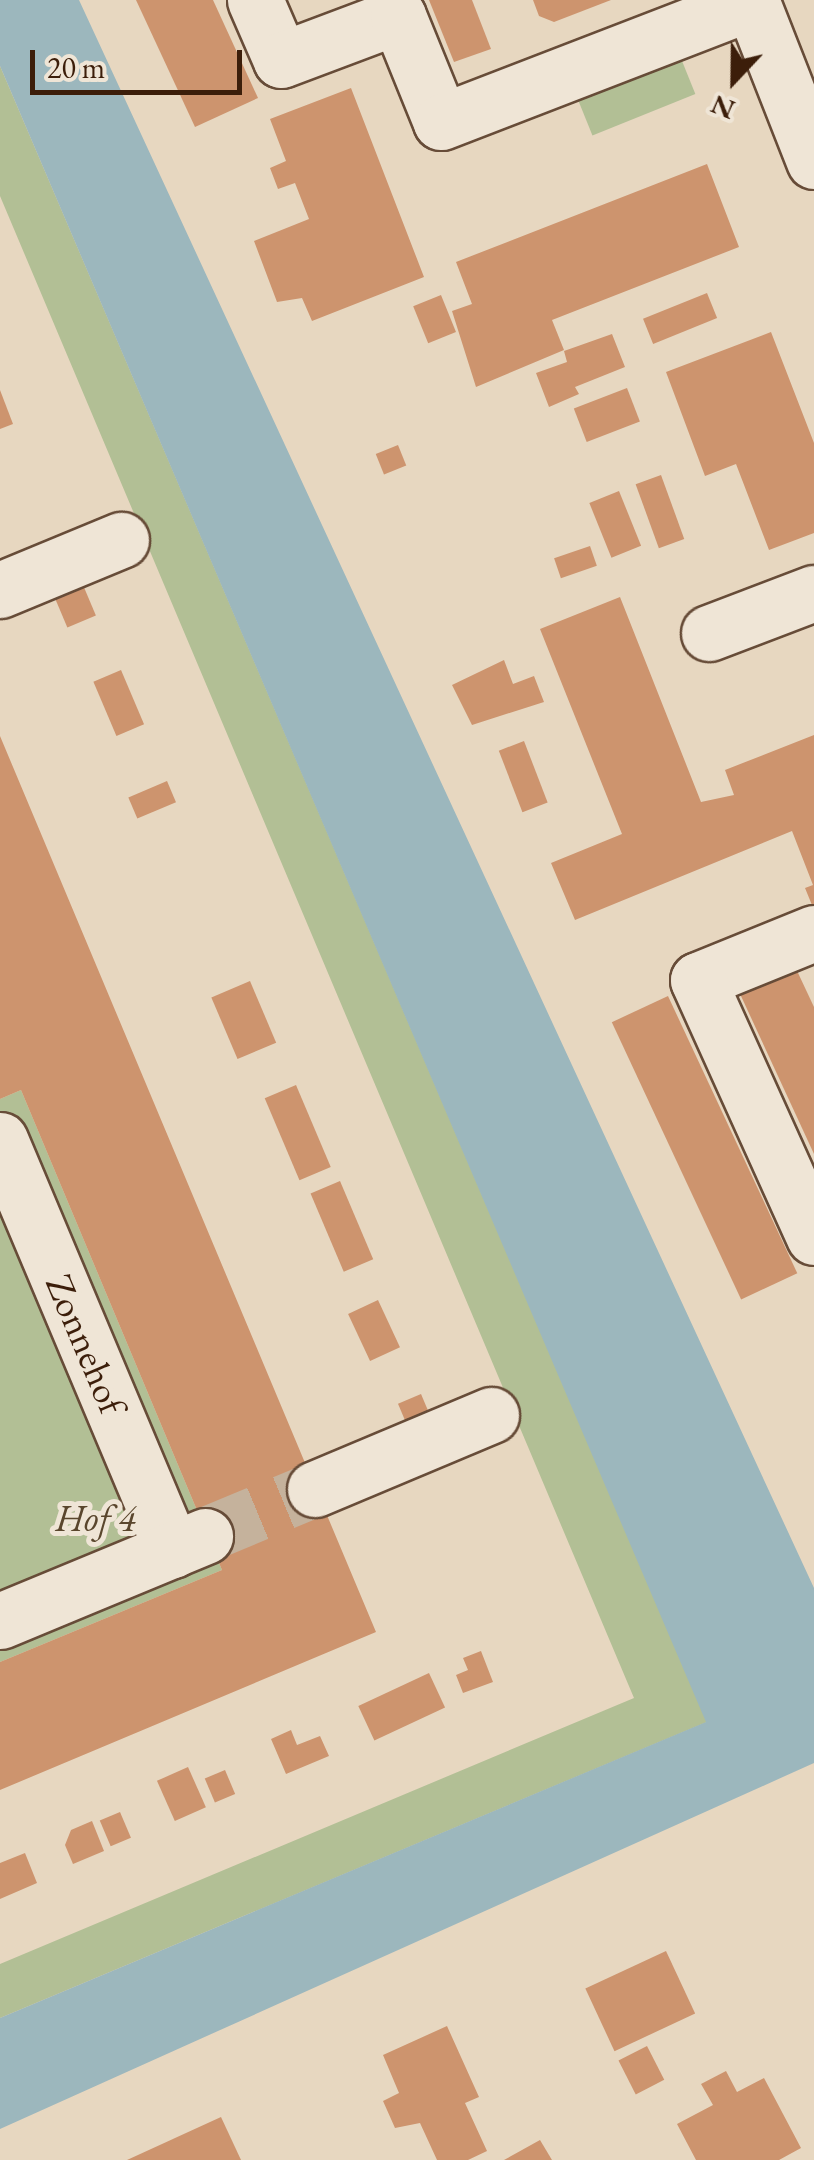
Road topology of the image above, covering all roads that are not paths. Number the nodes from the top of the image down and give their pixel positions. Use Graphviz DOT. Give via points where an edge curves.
graph roads {
  1 [pos="255,0"];
  2 [pos="751,1"];
  3 [pos="814,161"];
  4 [pos="121,540"];
  5 [pos="0,590"];
  6 [pos="814,593"];
  7 [pos="709,633"];
  8 [pos="814,933"];
  9 [pos="0,1140"];
  10 [pos="814,1237"];
  11 [pos="491,1416"];
  12 [pos="316,1489"];
  13 [pos="0,1621"];
  1 -- 2 [label="street" via="281,60 398,16 441,122"];
  2 -- 3 [label="street"];
  4 -- 5 [label="street"];
  6 -- 7 [label="street"];
  8 -- 10 [label="street" via="698,980"];
  9 -- 13 [label="street, Zonnehof" via="190,1542"];
  11 -- 12 [label="street"];
}
